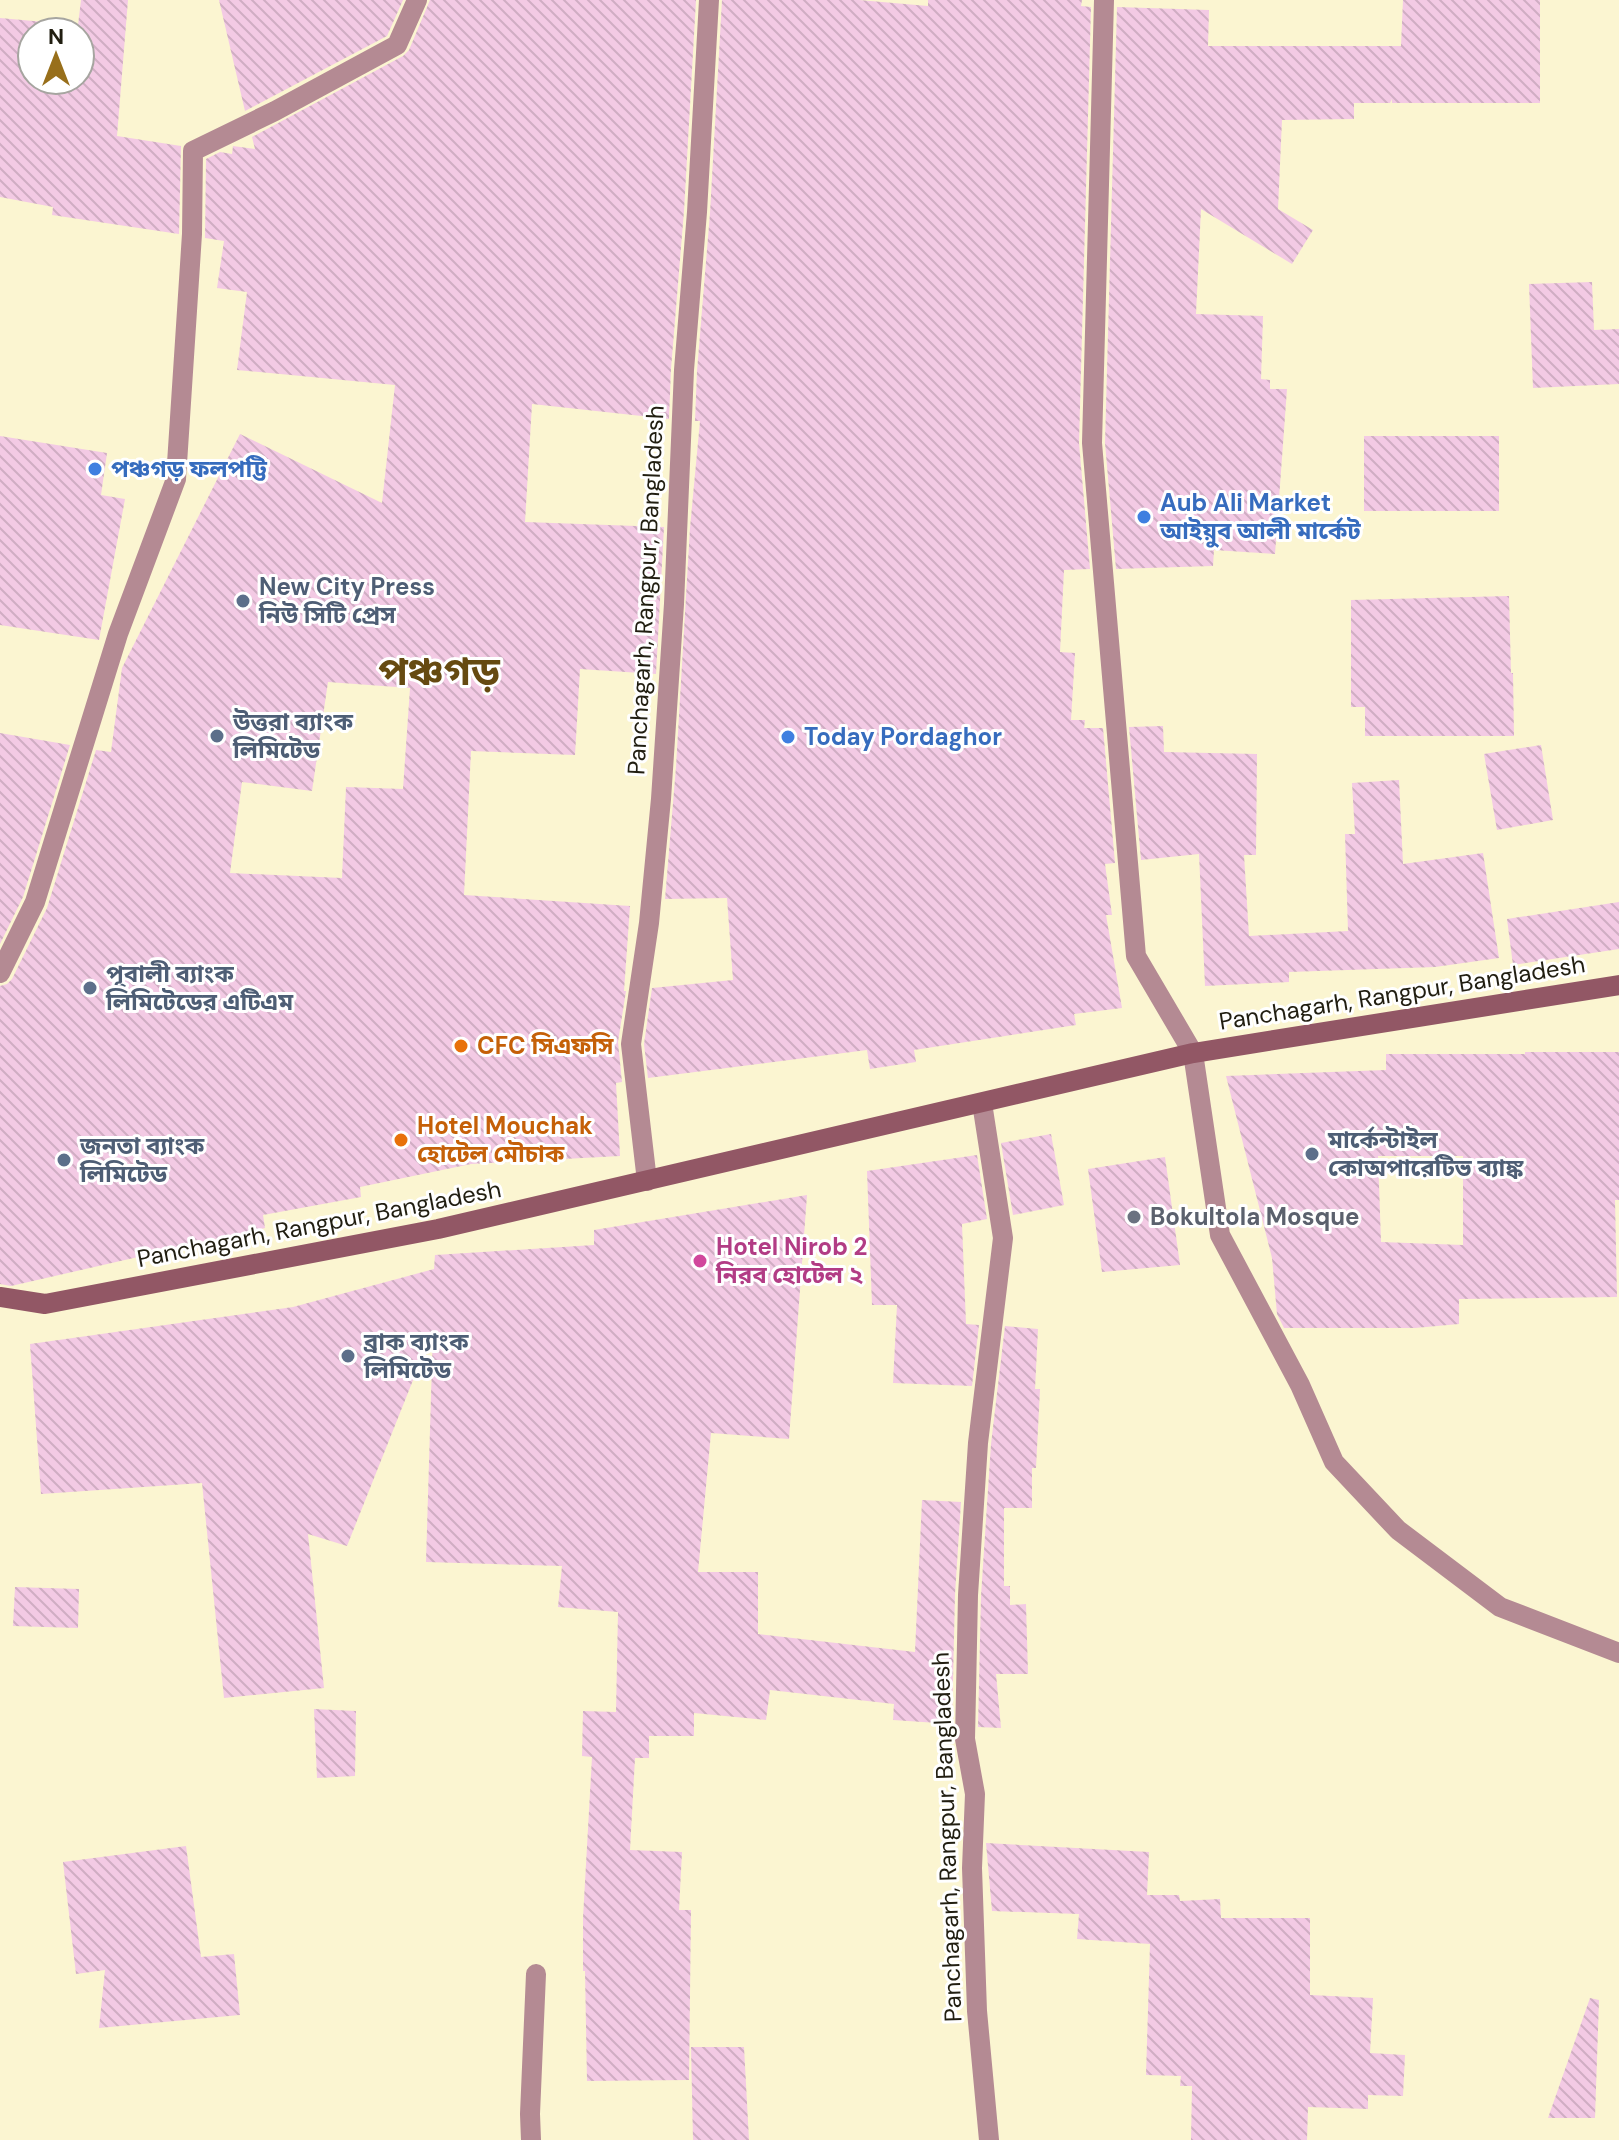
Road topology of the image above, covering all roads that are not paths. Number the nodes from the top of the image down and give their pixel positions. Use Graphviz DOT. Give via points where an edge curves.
graph roads {
  1 [pos="417,0"];
  2 [pos="709,0"];
  3 [pos="1104,0"];
  4 [pos="0,973"];
  5 [pos="1619,985"];
  6 [pos="1193,1053"];
  7 [pos="982,1103"];
  8 [pos="647,1181"];
  9 [pos="0,1297"];
  10 [pos="1619,1653"];
  11 [pos="536,1974"];
  12 [pos="531,2140"];
  13 [pos="989,2140"];
  1 -- 4 [label="street" via="397,45 193,151 176,479 118,634 35,902"];
  2 -- 8 [label="street, Panchagarh, Rangpur, Bangladesh" via="661,799 631,1044"];
  3 -- 6 [label="street, Panchagarh, Rangpur, Bangladesh" via="1092,443 1113,692 1136,956"];
  5 -- 6 [label="street, Panchagarh, Rangpur, Bangladesh"];
  6 -- 7 [label="street, Panchagarh, Rangpur, Bangladesh"];
  6 -- 10 [label="street, Panchagarh, Rangpur, Bangladesh" via="1220,1235 1300,1385 1334,1462 1398,1530 1500,1607"];
  7 -- 8 [label="street, Panchagarh, Rangpur, Bangladesh"];
  7 -- 13 [label="street, Panchagarh, Rangpur, Bangladesh" via="1003,1238 978,1443 965,1739 975,1794 977,2011"];
  8 -- 9 [label="street, Panchagarh, Rangpur, Bangladesh" via="438,1229 45,1304"];
  11 -- 12 [label="street"];
}
